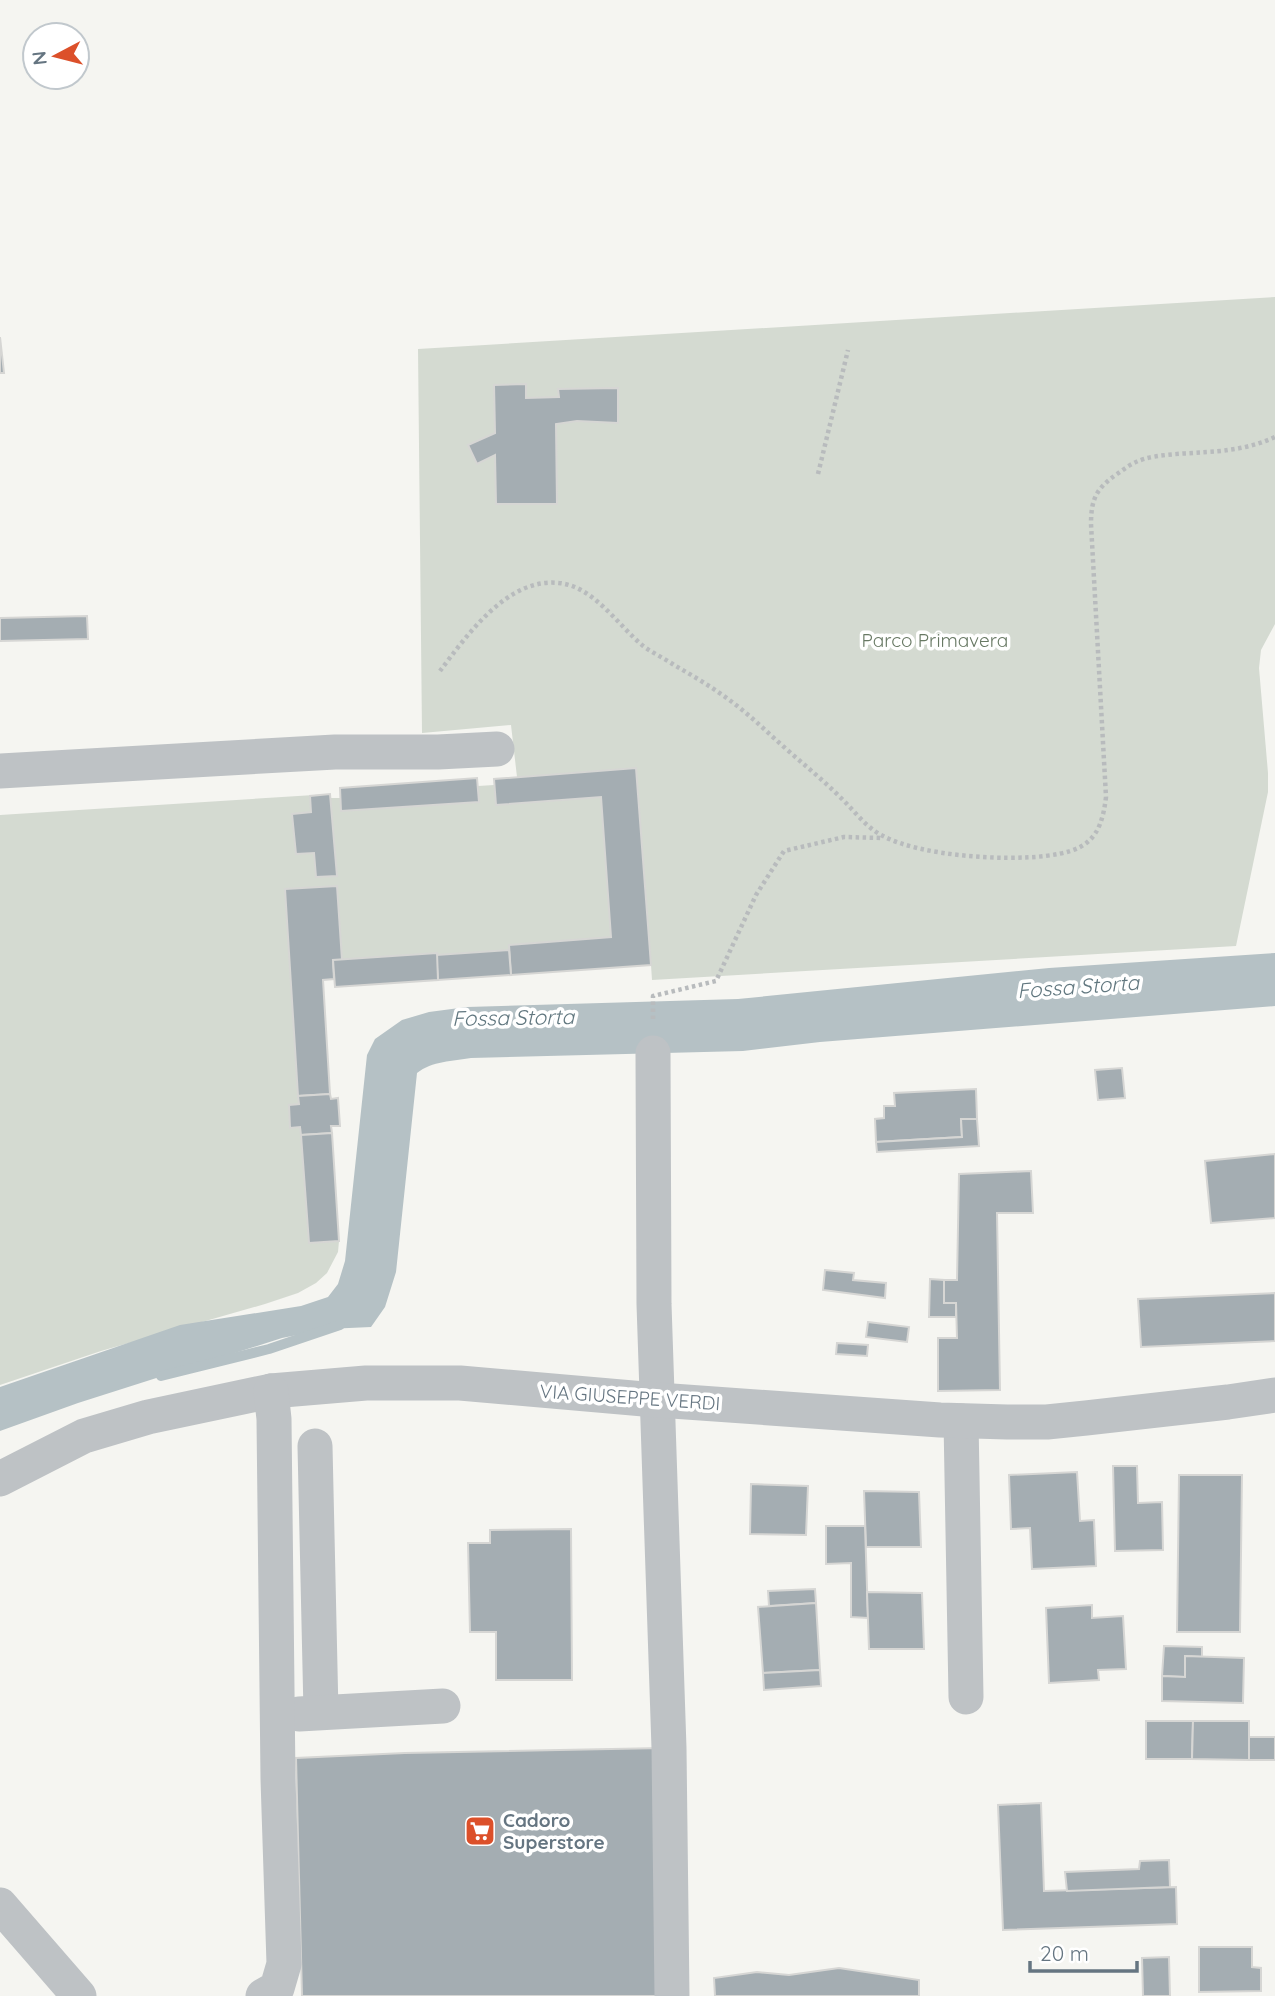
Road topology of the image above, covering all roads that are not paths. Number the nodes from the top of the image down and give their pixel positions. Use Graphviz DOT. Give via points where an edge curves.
graph roads {
  1 [pos="497,750"];
  2 [pos="0,771"];
  3 [pos="653,1053"];
  4 [pos="271,1391"];
  5 [pos="1275,1395"];
  6 [pos="657,1400"];
  7 [pos="961,1421"];
  8 [pos="315,1446"];
  9 [pos="0,1479"];
  10 [pos="966,1697"];
  11 [pos="443,1706"];
  12 [pos="321,1712"];
  13 [pos="278,1715"];
  14 [pos="0,1905"];
  15 [pos="79,1996"];
  16 [pos="263,1996"];
  17 [pos="672,1996"];
  1 -- 2 [label="street" via="335,752"];
  3 -- 6 [label="street"];
  4 -- 6 [label="street, VIA GIUSEPPE VERDI" via="366,1383 460,1383"];
  4 -- 9 [label="street, VIA GIUSEPPE VERDI" via="83,1436"];
  4 -- 13 [label="street"];
  5 -- 7 [label="street, VIA GIUSEPPE VERDI" via="1047,1422"];
  6 -- 7 [label="street, VIA GIUSEPPE VERDI"];
  6 -- 17 [label="street"];
  7 -- 10 [label="street"];
  8 -- 12 [label="street"];
  11 -- 12 [label="street"];
  12 -- 13 [label="street"];
  13 -- 16 [label="street" via="284,1964 277,1988"];
  14 -- 15 [label="street"];
}
